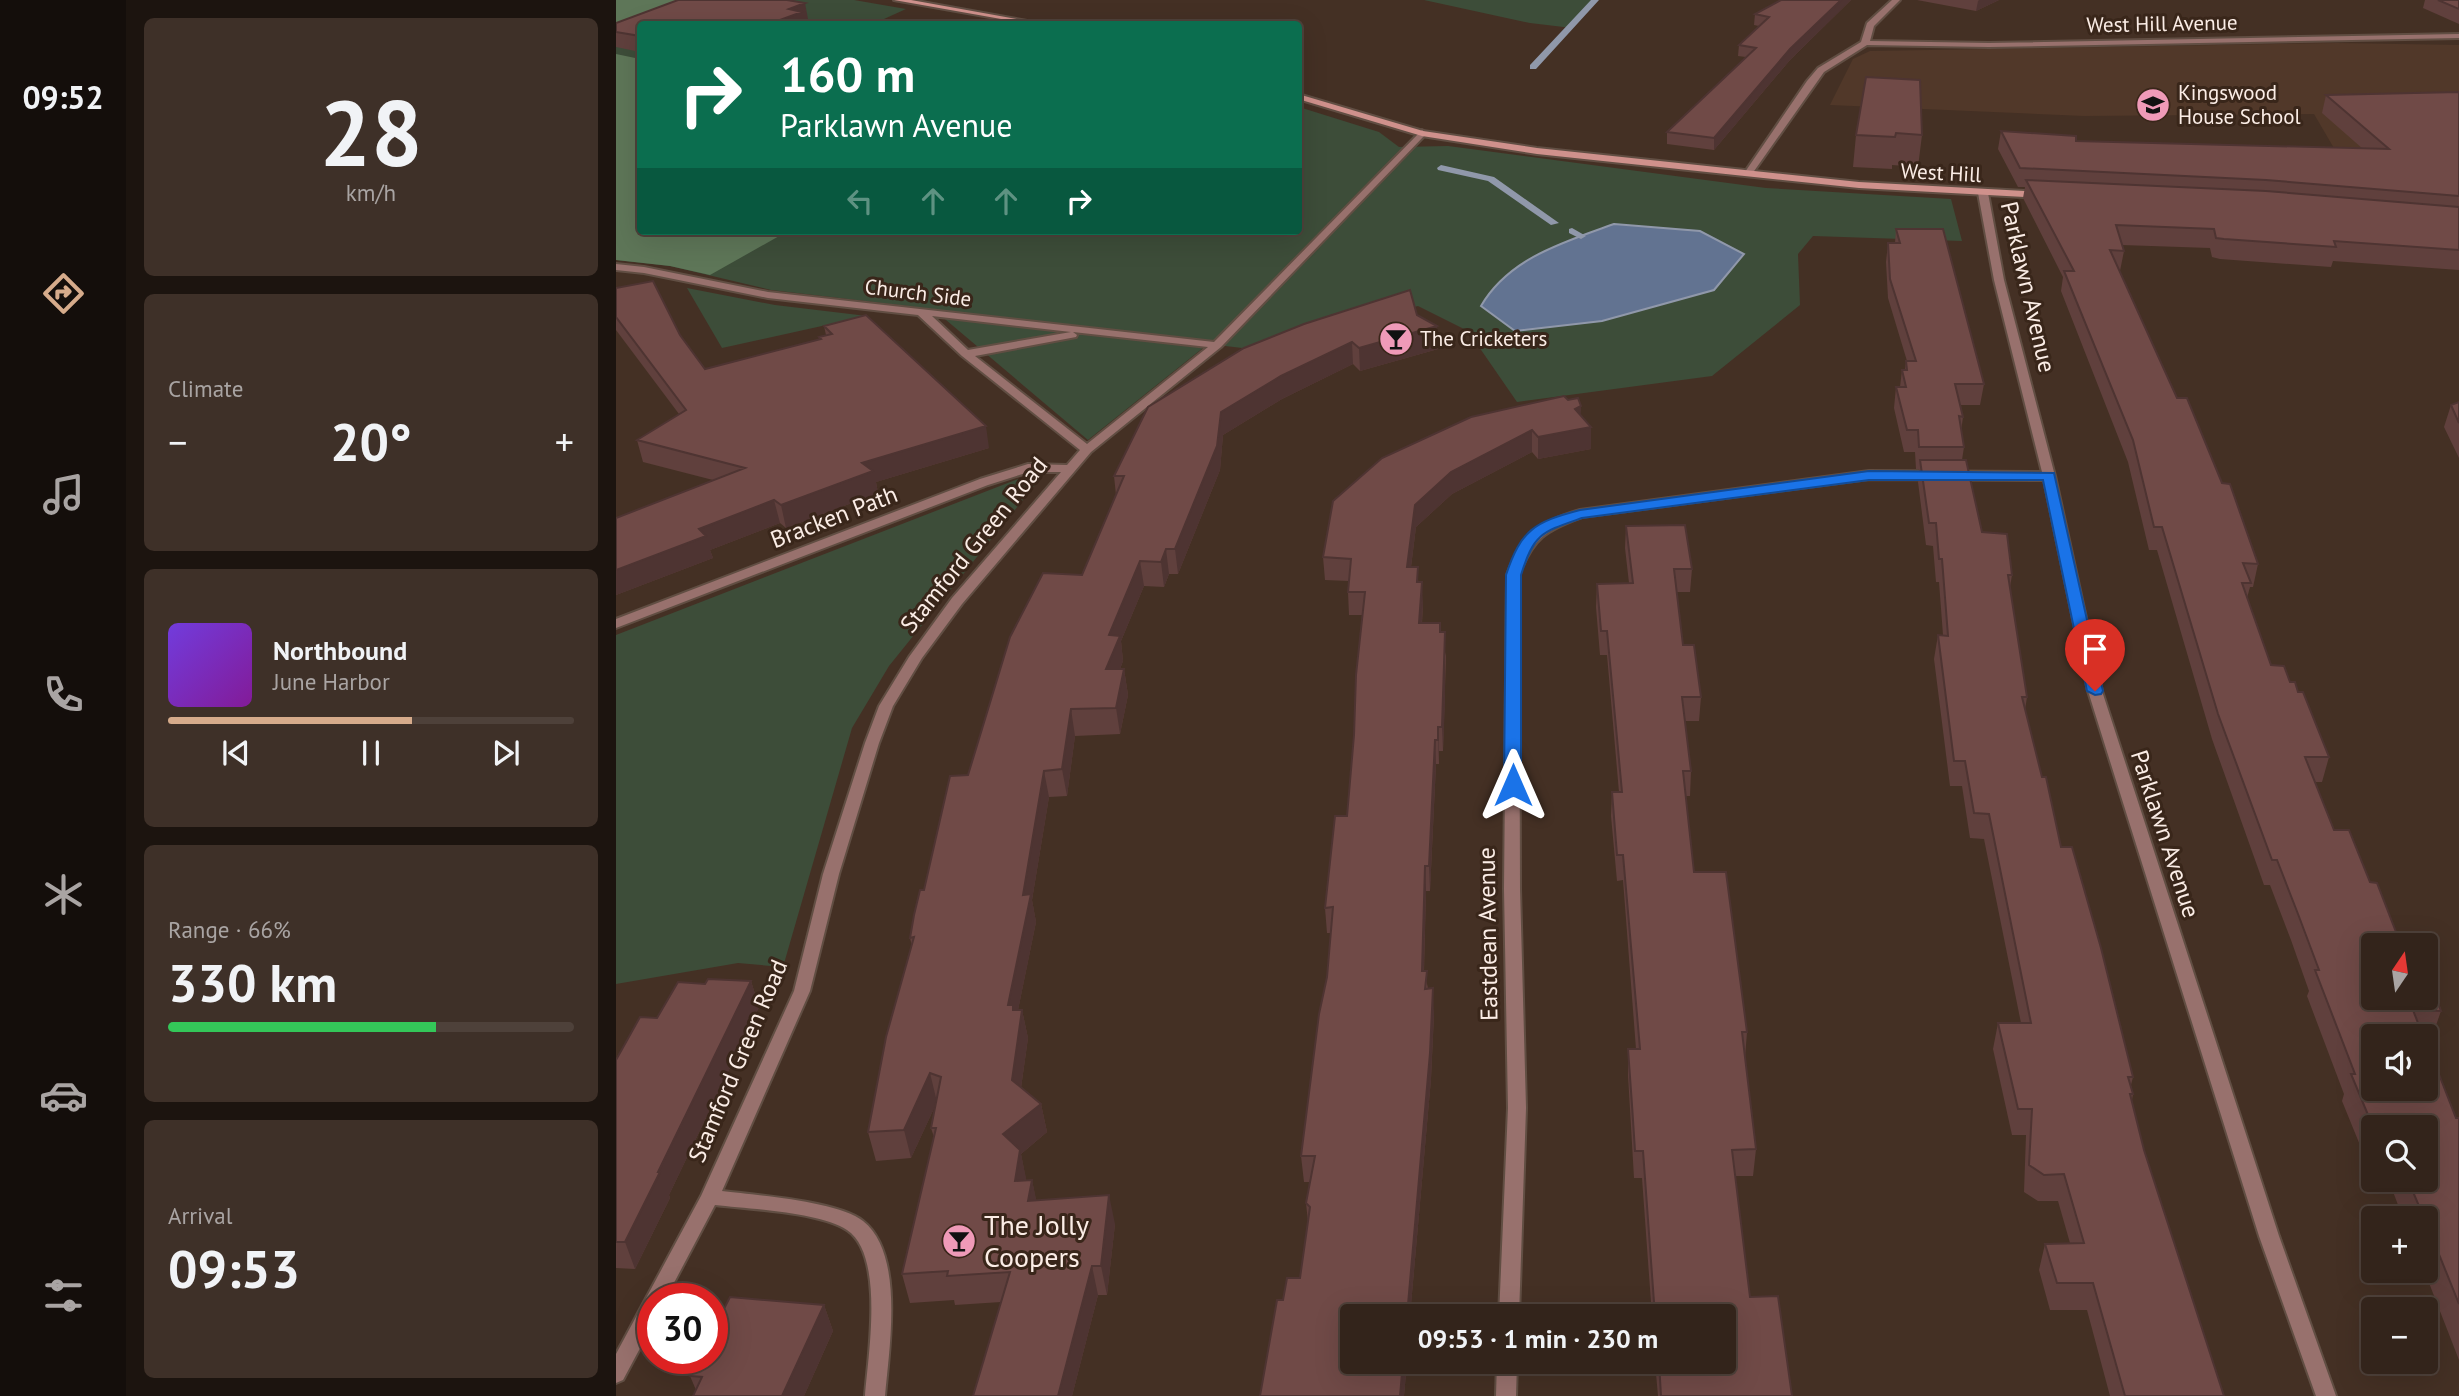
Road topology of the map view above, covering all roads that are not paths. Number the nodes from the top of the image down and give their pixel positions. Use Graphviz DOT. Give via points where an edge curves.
graph roads {
  1 [pos="898,0"];
  2 [pos="1896,0"];
  3 [pos="1022,21"];
  4 [pos="2459,36"];
  5 [pos="1865,43"];
  6 [pos="1302,97"];
  7 [pos="1422,133"];
  8 [pos="1749,172"];
  9 [pos="1983,193"];
  10 [pos="2053,196"];
  11 [pos="616,267"];
  12 [pos="923,314"];
  13 [pos="1091,332"];
  14 [pos="1217,345"];
  15 [pos="966,354"];
  16 [pos="1087,450"];
  17 [pos="1071,469"];
  18 [pos="2049,476"];
  19 [pos="616,624"];
  20 [pos="710,1197"];
  21 [pos="664,1283"];
  22 [pos="1509,1304"];
  23 [pos="637,1334"];
  24 [pos="616,1374"];
  25 [pos="1507,1374"];
  26 [pos="875,1396"];
  27 [pos="1506,1396"];
  28 [pos="2326,1396"];
  1 -- 3 [label="main road"];
  2 -- 5 [label="street" via="1870,25"];
  4 -- 5 [label="street, West Hill Avenue"];
  5 -- 8 [label="street" via="1821,70"];
  6 -- 7 [label="main road, West Hill"];
  7 -- 8 [label="main road, West Hill" via="1537,151"];
  7 -- 14 [label="street, Stamford Green Road"];
  8 -- 9 [label="main road, West Hill"];
  9 -- 10 [label="main road, West Hill"];
  9 -- 18 [label="street, Parklawn Avenue" via="1999,279"];
  11 -- 12 [label="street, Church Side" via="768,295"];
  12 -- 13 [label="street, Church Side"];
  12 -- 15 [label="street"];
  13 -- 14 [label="street, Church Side"];
  13 -- 15 [label="street"];
  14 -- 16 [label="street, Stamford Green Road"];
  15 -- 16 [label="street"];
  16 -- 17 [label="street, Stamford Green Road"];
  17 -- 19 [label="street, Bracken Path" via="1028,468 984,482"];
  17 -- 20 [label="street, Stamford Green Road" via="957,601 886,706 831,874 802,991"];
  18 -- 22 [label="street, Eastdean Avenue" via="1924,474 1842,479 1580,514 1541,528 1523,546 1513,575 1517,1108"];
  18 -- 28 [label="street, Parklawn Avenue" via="2095,691 2269,1236"];
  20 -- 21 [label="street, Stamford Green Road"];
  20 -- 26 [label="street" via="816,1211 856,1226 877,1259 881,1301"];
  23 -- 24 [label="street"];
  25 -- 27 [label="street"];
}
